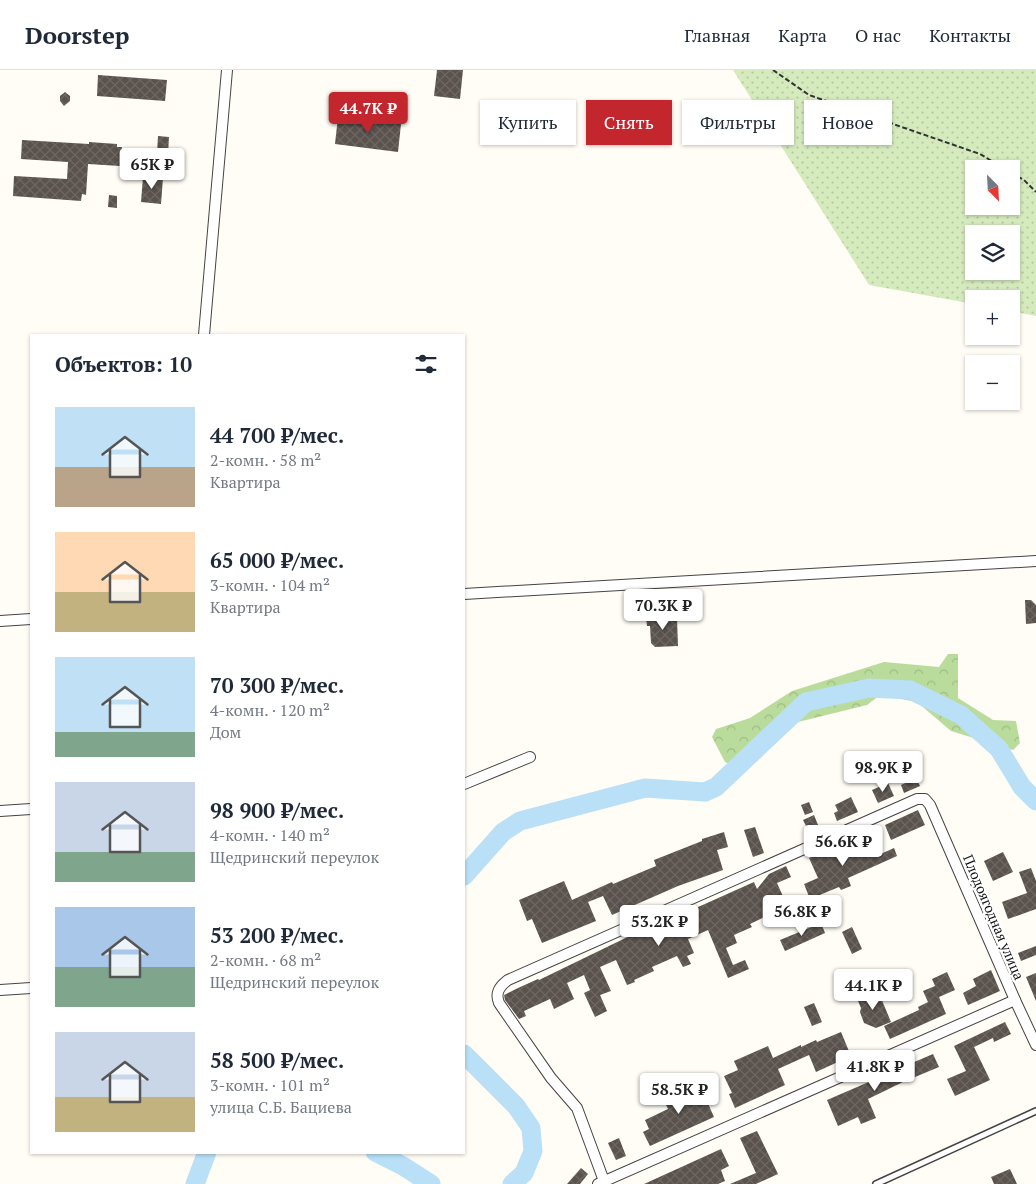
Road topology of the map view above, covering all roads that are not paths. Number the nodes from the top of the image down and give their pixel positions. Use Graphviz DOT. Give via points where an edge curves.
graph roads {
  1 [pos="227,70"];
  2 [pos="204,334"];
  3 [pos="1036,561"];
  4 [pos="465,594"];
  5 [pos="30,619"];
  6 [pos="0,621"];
  7 [pos="530,757"];
  8 [pos="465,784"];
  9 [pos="30,809"];
  10 [pos="0,811"];
  11 [pos="30,988"];
  12 [pos="0,990"];
  13 [pos="1015,1000"];
  14 [pos="1036,1046"];
  15 [pos="1036,1111"];
  16 [pos="601,1182"];
  17 [pos="876,1184"];
  1 -- 2 [label="street"];
  3 -- 4 [label="street"];
  5 -- 6 [label="street"];
  7 -- 8 [label="street"];
  9 -- 10 [label="street"];
  11 -- 12 [label="street"];
  13 -- 14 [label="street, Плодоягодная улица"];
  13 -- 16 [label="street"];
  13 -- 16 [label="street, Плодоягодная улица" via="930,804 917,799 502,984 497,991 499,1003 551,1078 577,1108"];
  15 -- 17 [label="lane"];
}
